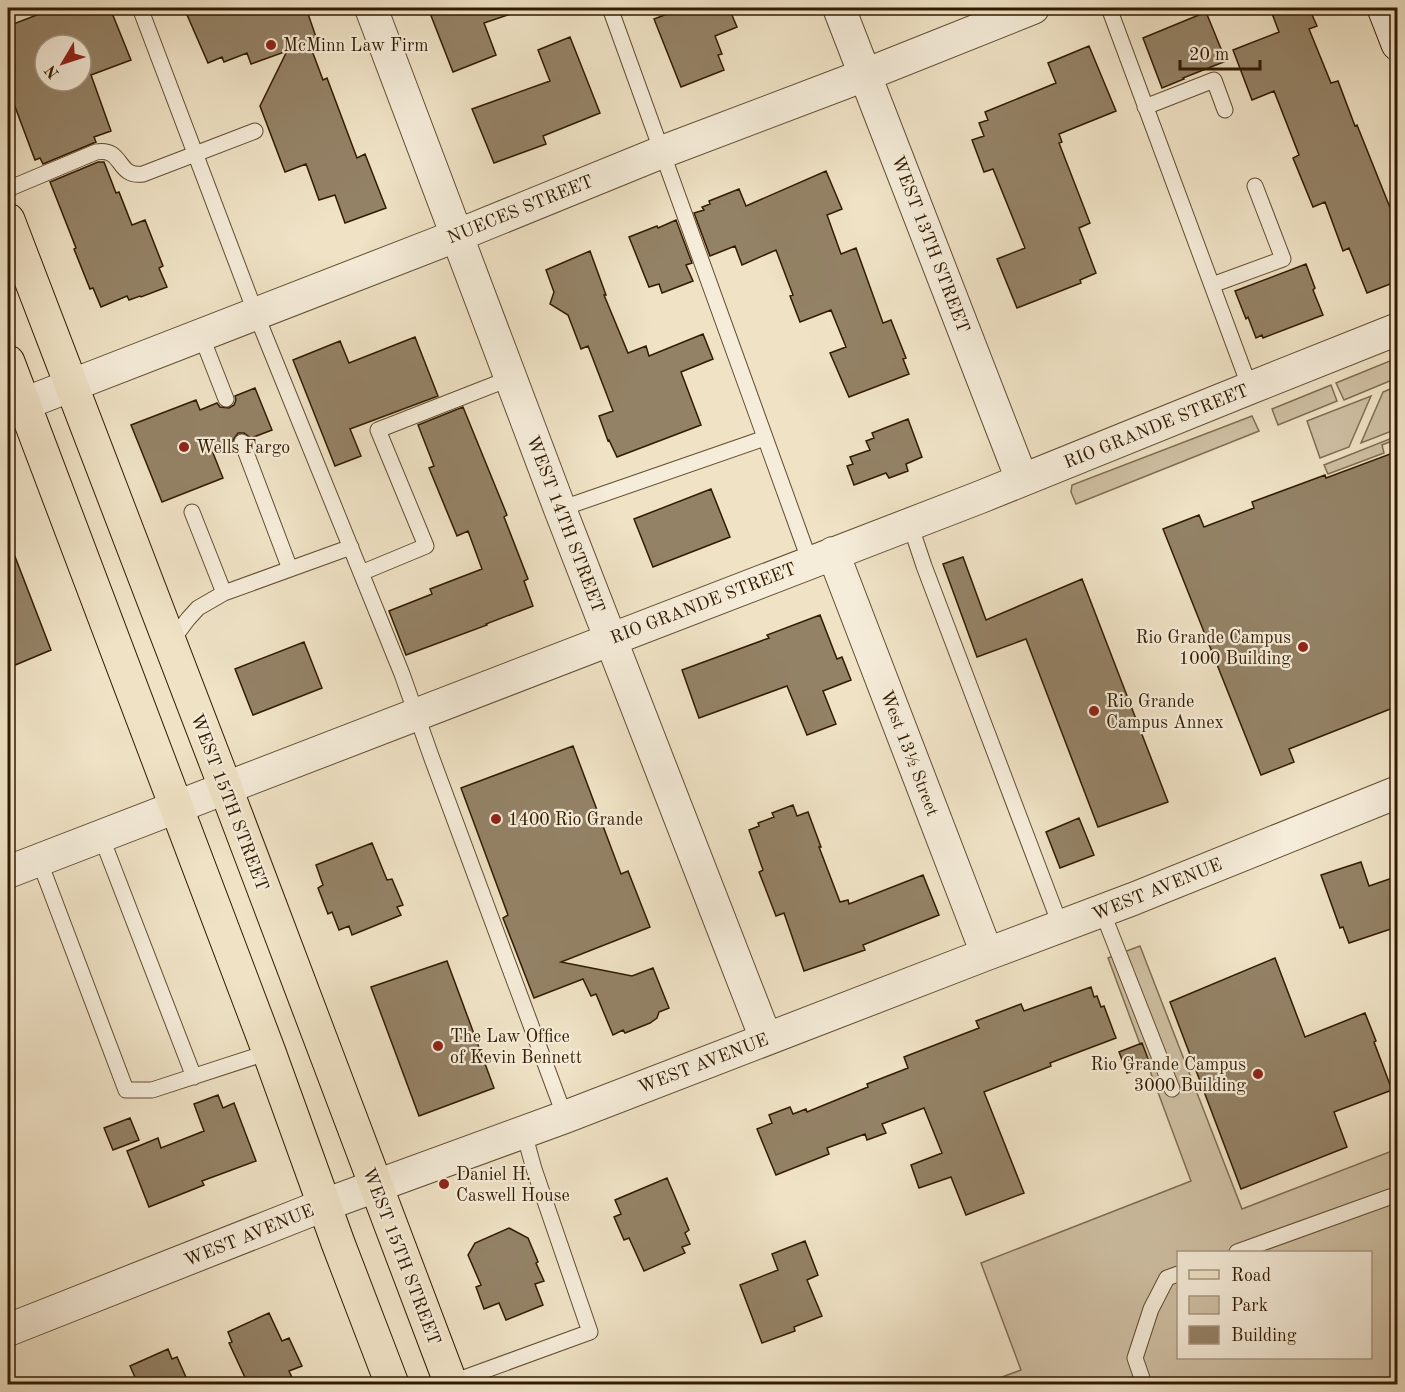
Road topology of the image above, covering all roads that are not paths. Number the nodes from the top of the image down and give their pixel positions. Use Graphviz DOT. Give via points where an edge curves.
graph roads {
  1 [pos="140,8"];
  2 [pos="371,8"];
  3 [pos="610,8"];
  4 [pos="839,8"];
  5 [pos="1033,8"];
  6 [pos="1109,8"];
  7 [pos="1384,8"];
  8 [pos="1398,44"];
  9 [pos="865,75"];
  10 [pos="1146,107"];
  11 [pos="1225,110"];
  12 [pos="255,131"];
  13 [pos="662,152"];
  14 [pos="195,153"];
  15 [pos="1255,186"];
  16 [pos="8,189"];
  17 [pos="8,220"];
  18 [pos="456,236"];
  19 [pos="1212,285"];
  20 [pos="256,314"];
  21 [pos="1398,329"];
  22 [pos="201,335"];
  23 [pos="8,362"];
  24 [pos="511,378"];
  25 [pos="71,386"];
  26 [pos="1250,388"];
  27 [pos="226,399"];
  28 [pos="15,407"];
  29 [pos="765,438"];
  30 [pos="242,442"];
  31 [pos="1023,480"];
  32 [pos="560,508"];
  33 [pos="192,512"];
  34 [pos="910,524"];
  35 [pos="351,547"];
  36 [pos="821,557"];
  37 [pos="290,569"];
  38 [pos="361,573"];
  39 [pos="224,593"];
  40 [pos="611,639"];
  41 [pos="170,643"];
  42 [pos="416,714"];
  43 [pos="226,789"];
  44 [pos="1398,792"];
  45 [pos="176,808"];
  46 [pos="101,836"];
  47 [pos="39,860"];
  48 [pos="8,872"];
  49 [pos="1102,910"];
  50 [pos="1061,927"];
  51 [pos="987,954"];
  52 [pos="765,1039"];
  53 [pos="269,1052"];
  54 [pos="194,1077"];
  55 [pos="1172,1089"];
  56 [pos="565,1117"];
  57 [pos="524,1133"];
  58 [pos="376,1187"];
  59 [pos="1398,1194"];
  60 [pos="324,1205"];
  61 [pos="1240,1251"];
  62 [pos="1177,1275"];
  63 [pos="8,1330"];
  64 [pos="392,1384"];
  65 [pos="451,1384"];
  66 [pos="1144,1384"];
  1 -- 14 [label="lane"];
  2 -- 18 [label="street, WEST 14TH STREET"];
  3 -- 13 [label="lane"];
  4 -- 9 [label="street, WEST 13TH STREET"];
  5 -- 9 [label="street, NUECES STREET"];
  6 -- 10 [label="lane"];
  7 -- 8 [label="main road"];
  9 -- 13 [label="street, NUECES STREET"];
  9 -- 31 [label="street, WEST 13TH STREET"];
  10 -- 11 [label="lane" via="1214,80"];
  10 -- 19 [label="lane"];
  12 -- 14 [label="lane"];
  13 -- 18 [label="street, NUECES STREET"];
  13 -- 29 [label="lane"];
  14 -- 16 [label="lane" via="135,175 108,151 96,152"];
  14 -- 20 [label="lane"];
  15 -- 19 [label="lane" via="1283,259"];
  17 -- 25 [label="main road, WEST 15TH STREET"];
  18 -- 20 [label="street, NUECES STREET"];
  18 -- 24 [label="street, WEST 14TH STREET"];
  19 -- 26 [label="lane"];
  20 -- 22 [label="street, NUECES STREET"];
  20 -- 35 [label="lane"];
  21 -- 26 [label="street, RIO GRANDE STREET"];
  22 -- 25 [label="street, NUECES STREET"];
  22 -- 27 [label="lane"];
  23 -- 28 [label="main road"];
  24 -- 32 [label="street, WEST 14TH STREET"];
  24 -- 38 [label="lane" via="378,430 426,546"];
  25 -- 28 [label="street, NUECES STREET"];
  25 -- 41 [label="main road, WEST 15TH STREET"];
  26 -- 31 [label="street, RIO GRANDE STREET"];
  28 -- 45 [label="main road"];
  29 -- 32 [label="lane"];
  29 -- 36 [label="lane"];
  30 -- 37 [label="lane"];
  31 -- 34 [label="street, RIO GRANDE STREET"];
  32 -- 40 [label="street, WEST 14TH STREET"];
  33 -- 39 [label="lane"];
  34 -- 36 [label="street, RIO GRANDE STREET"];
  34 -- 50 [label="lane"];
  35 -- 37 [label="lane"];
  35 -- 38 [label="lane"];
  36 -- 40 [label="street, RIO GRANDE STREET"];
  36 -- 51 [label="street, West 13½ Street"];
  37 -- 39 [label="lane"];
  38 -- 42 [label="lane"];
  39 -- 41 [label="lane" via="198,609"];
  40 -- 42 [label="street, RIO GRANDE STREET"];
  40 -- 52 [label="street, WEST 14TH STREET"];
  41 -- 43 [label="main road, WEST 15TH STREET"];
  42 -- 43 [label="street, RIO GRANDE STREET"];
  42 -- 56 [label="lane"];
  43 -- 45 [label="street, RIO GRANDE STREET"];
  43 -- 58 [label="main road, WEST 15TH STREET"];
  44 -- 49 [label="street, WEST AVENUE"];
  45 -- 46 [label="street, RIO GRANDE STREET"];
  45 -- 53 [label="main road"];
  46 -- 47 [label="street, RIO GRANDE STREET"];
  46 -- 54 [label="lane"];
  47 -- 48 [label="street, RIO GRANDE STREET"];
  47 -- 54 [label="lane" via="126,1090 152,1090"];
  49 -- 50 [label="street, WEST AVENUE"];
  49 -- 55 [label="lane"];
  50 -- 51 [label="street, WEST AVENUE"];
  51 -- 52 [label="street, WEST AVENUE"];
  52 -- 56 [label="street, WEST AVENUE"];
  53 -- 54 [label="lane"];
  53 -- 60 [label="main road"];
  56 -- 57 [label="street, WEST AVENUE"];
  57 -- 58 [label="street, WEST AVENUE"];
  57 -- 65 [label="lane" via="590,1332"];
  58 -- 60 [label="street, WEST AVENUE"];
  58 -- 65 [label="main road, WEST 15TH STREET"];
  59 -- 61 [label="lane"];
  60 -- 63 [label="street, WEST AVENUE"];
  60 -- 64 [label="main road"];
  62 -- 66 [label="lane" via="1167,1278 1150,1309 1136,1358"];
}
